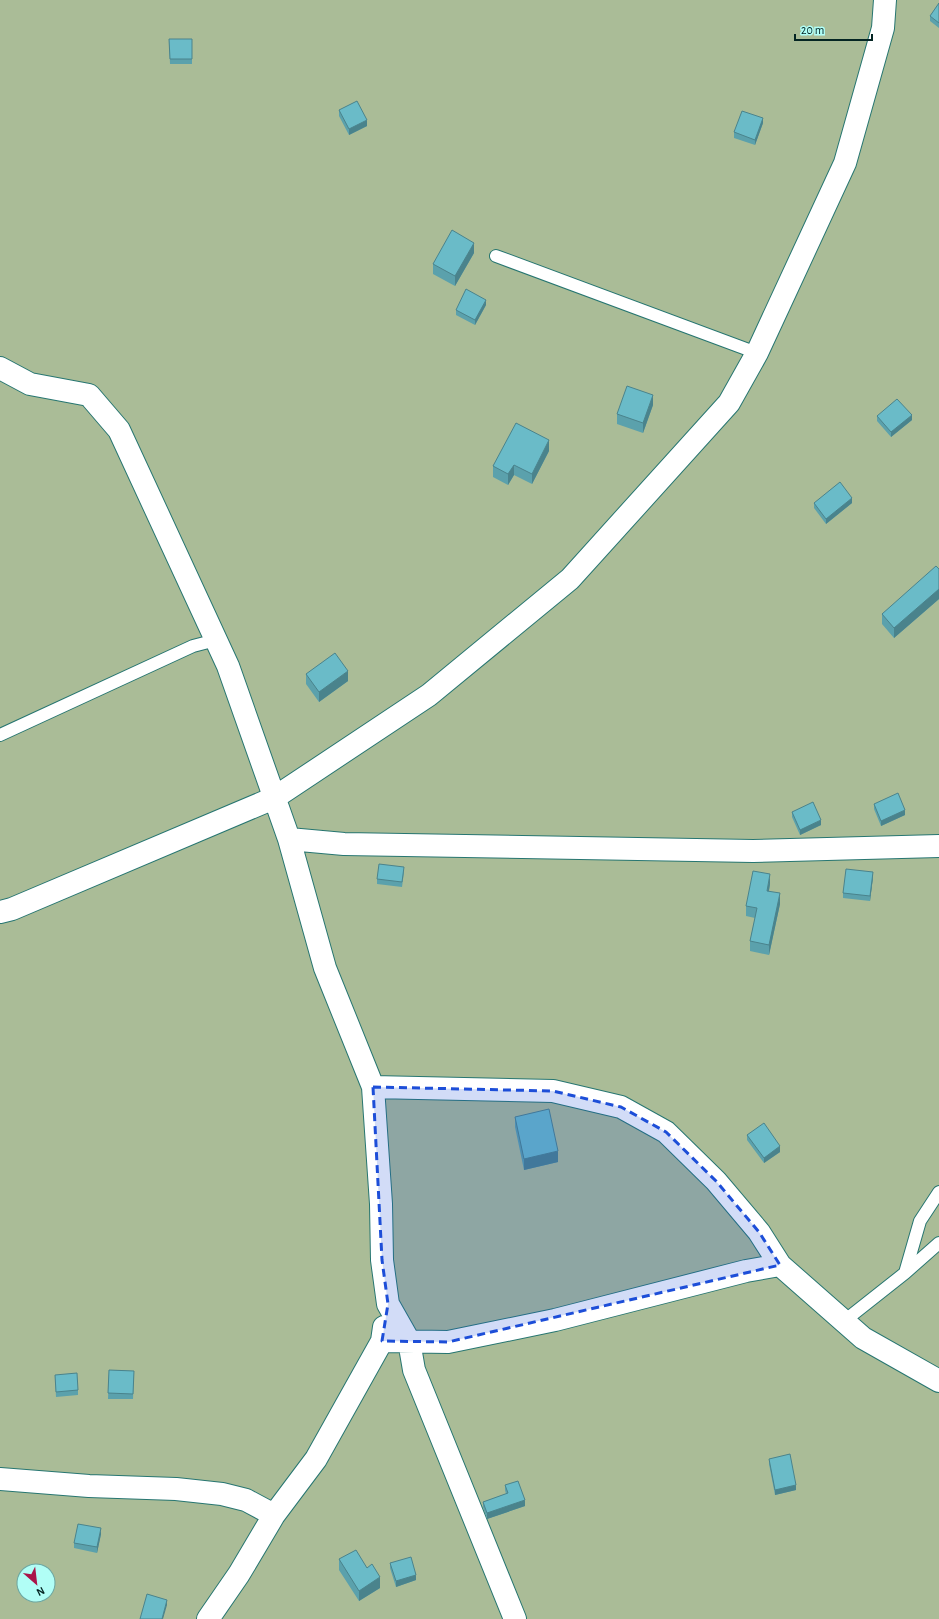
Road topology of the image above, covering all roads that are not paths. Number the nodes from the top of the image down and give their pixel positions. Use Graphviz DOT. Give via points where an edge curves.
graph roads {
  1 [pos="885,0"];
  2 [pos="496,256"];
  3 [pos="757,353"];
  4 [pos="0,368"];
  5 [pos="216,640"];
  6 [pos="0,735"];
  7 [pos="274,798"];
  8 [pos="289,839"];
  9 [pos="939,846"];
  10 [pos="0,912"];
  11 [pos="373,1086"];
  12 [pos="939,1192"];
  13 [pos="939,1243"];
  14 [pos="780,1265"];
  15 [pos="905,1273"];
  16 [pos="388,1304"];
  17 [pos="843,1322"];
  18 [pos="382,1341"];
  19 [pos="409,1341"];
  20 [pos="939,1381"];
  21 [pos="0,1479"];
  22 [pos="274,1515"];
  23 [pos="208,1619"];
  24 [pos="515,1619"];
  1 -- 3 [label="street" via="883,28 845,163"];
  2 -- 3 [label="lane"];
  3 -- 7 [label="street" via="729,403 570,579 429,695"];
  4 -- 5 [label="street" via="30,384 89,395 119,430"];
  5 -- 6 [label="lane" via="193,646"];
  5 -- 7 [label="street" via="228,666"];
  7 -- 8 [label="street"];
  7 -- 10 [label="street"];
  8 -- 9 [label="street" via="344,844 753,851"];
  8 -- 11 [label="street" via="324,968"];
  11 -- 14 [label="street" via="553,1090 621,1107 666,1132 716,1181 759,1232"];
  11 -- 16 [label="street" via="382,1260"];
  12 -- 15 [label="lane" via="920,1221"];
  13 -- 15 [label="lane"];
  14 -- 17 [label="street" via="803,1283"];
  14 -- 19 [label="street" via="746,1271 555,1320 448,1342"];
  15 -- 17 [label="lane"];
  16 -- 18 [label="street"];
  16 -- 19 [label="street"];
  17 -- 20 [label="street" via="863,1338"];
  18 -- 19 [label="street"];
  18 -- 22 [label="street" via="316,1459"];
  19 -- 24 [label="street" via="414,1370"];
  21 -- 22 [label="street" via="222,1494 246,1500"];
  22 -- 23 [label="street" via="239,1574"];
}
